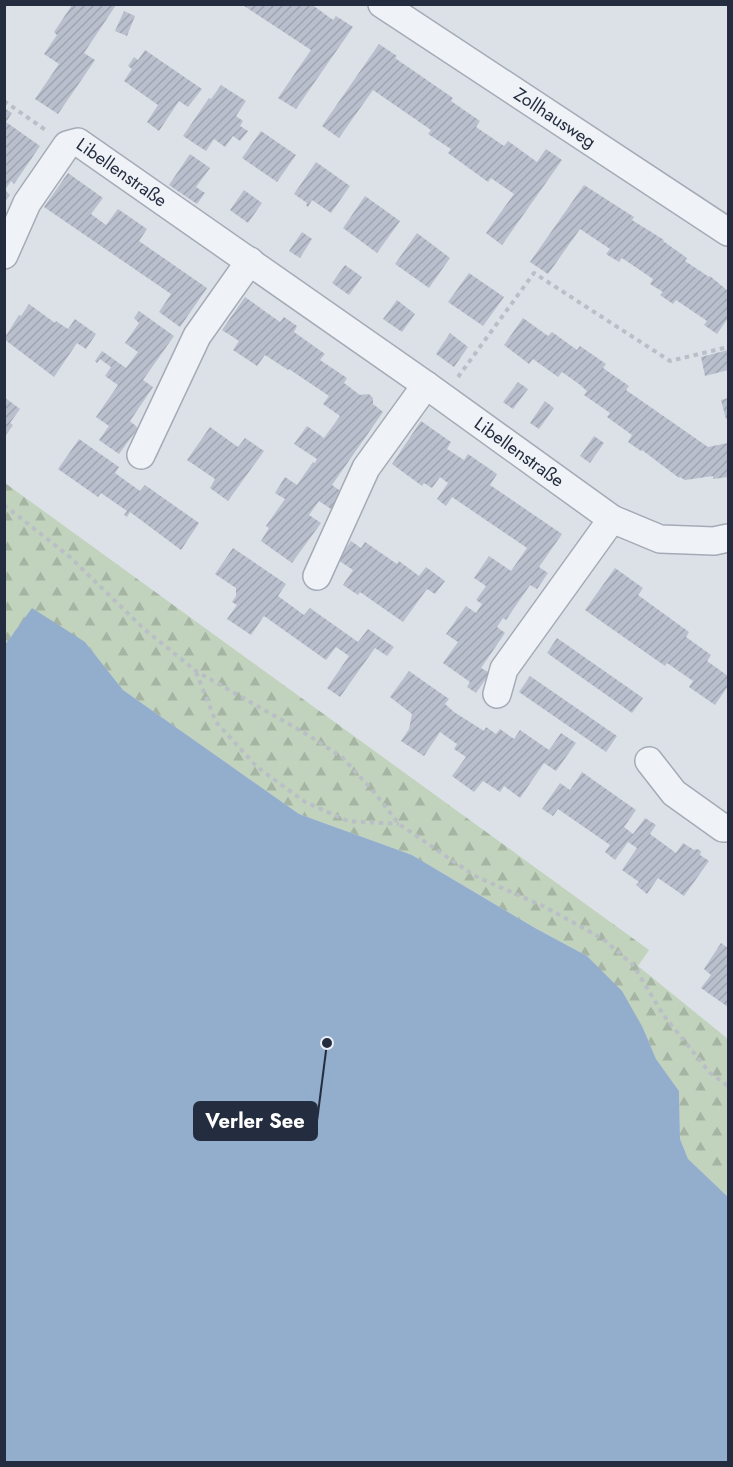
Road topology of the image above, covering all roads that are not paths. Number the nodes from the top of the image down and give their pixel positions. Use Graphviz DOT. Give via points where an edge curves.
graph roads {
  1 [pos="382,4"];
  2 [pos="729,232"];
  3 [pos="4,255"];
  4 [pos="250,261"];
  5 [pos="435,391"];
  6 [pos="141,455"];
  7 [pos="612,519"];
  8 [pos="729,538"];
  9 [pos="317,576"];
  10 [pos="497,694"];
  11 [pos="649,761"];
  12 [pos="729,828"];
  1 -- 2 [label="street, Zollhausweg"];
  3 -- 4 [label="street, Libellenstraße" via="27,203 67,145 78,142"];
  4 -- 5 [label="street, Libellenstraße"];
  4 -- 6 [label="street" via="197,336"];
  5 -- 7 [label="street, Libellenstraße"];
  5 -- 9 [label="street" via="366,468"];
  7 -- 8 [label="street, Libellenstraße" via="660,539"];
  7 -- 10 [label="street" via="504,669"];
  11 -- 12 [label="street" via="674,793 723,828"];
}
